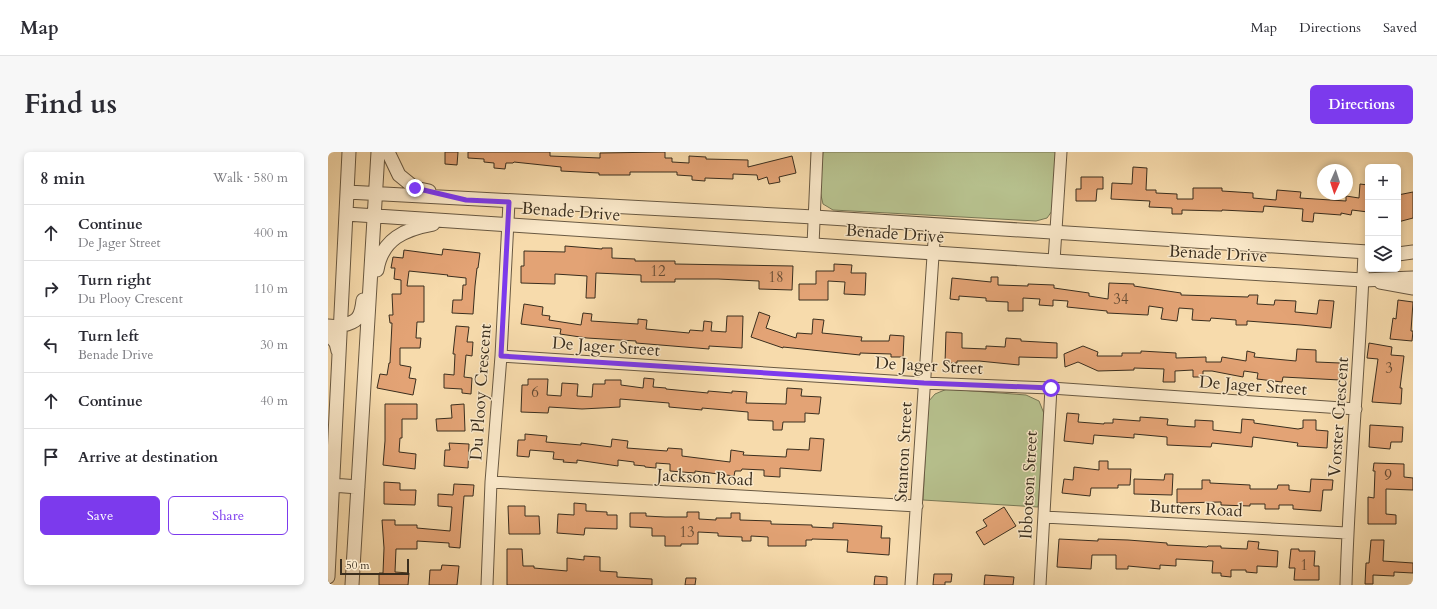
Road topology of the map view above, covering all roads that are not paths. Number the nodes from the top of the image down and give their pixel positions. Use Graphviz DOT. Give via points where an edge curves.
graph roads {
  1 [pos="349,152"];
  2 [pos="378,152"];
  3 [pos="388,152"];
  4 [pos="817,152"];
  5 [pos="1061,152"];
  6 [pos="347,192"];
  7 [pos="376,193"];
  8 [pos="466,200"];
  9 [pos="509,202"];
  10 [pos="346,214"];
  11 [pos="374,216"];
  12 [pos="814,217"];
  13 [pos="456,221"];
  14 [pos="508,224"];
  15 [pos="935,226"];
  16 [pos="1056,233"];
  17 [pos="373,240"];
  18 [pos="813,245"];
  19 [pos="1365,252"];
  20 [pos="1413,252"];
  21 [pos="933,253"];
  22 [pos="1401,254"];
  23 [pos="1054,261"];
  24 [pos="1365,261"];
  25 [pos="1413,278"];
  26 [pos="1363,280"];
  27 [pos="1413,289"];
  28 [pos="341,303"];
  29 [pos="368,312"];
  30 [pos="328,318"];
  31 [pos="334,326"];
  32 [pos="328,333"];
  33 [pos="501,356"];
  34 [pos="339,360"];
  35 [pos="365,374"];
  36 [pos="924,383"];
  37 [pos="1051,388"];
  38 [pos="1356,409"];
  39 [pos="491,482"];
  40 [pos="332,485"];
  41 [pos="358,486"];
  42 [pos="917,506"];
  43 [pos="1044,517"];
  44 [pos="1347,533"];
  45 [pos="328,577"];
  46 [pos="352,585"];
  47 [pos="487,585"];
  48 [pos="911,585"];
  49 [pos="1040,585"];
  50 [pos="1346,585"];
  1 -- 6 [label="street"];
  2 -- 7 [label="street"];
  3 -- 8 [label="street" via="399,175 415,188"];
  4 -- 12 [label="street"];
  5 -- 16 [label="street"];
  6 -- 7 [label="street, Benade Drive"];
  6 -- 10 [label="street"];
  7 -- 8 [label="street, Benade Drive"];
  7 -- 11 [label="street"];
  8 -- 9 [label="street, Benade Drive"];
  9 -- 12 [label="street, Benade Drive"];
  9 -- 14 [label="street, Du Plooy Crescent"];
  10 -- 11 [label="street, Benade Drive"];
  10 -- 28 [label="street"];
  11 -- 13 [label="street, Benade Drive"];
  11 -- 17 [label="street"];
  12 -- 15 [label="street, Benade Drive"];
  12 -- 18 [label="street"];
  13 -- 14 [label="street, Benade Drive"];
  13 -- 29 [label="street" via="422,226 402,233 391,241 378,261"];
  14 -- 18 [label="street, Benade Drive"];
  14 -- 33 [label="street, Du Plooy Crescent"];
  15 -- 16 [label="street, Benade Drive"];
  15 -- 21 [label="street, Stanton Street"];
  16 -- 19 [label="street, Benade Drive"];
  16 -- 23 [label="street"];
  17 -- 29 [label="street"];
  17 -- 31 [label="street" via="359,317 354,323"];
  18 -- 21 [label="street, Benade Drive"];
  20 -- 22 [label="street"];
  21 -- 23 [label="street, Benade Drive"];
  21 -- 36 [label="street, Stanton Street"];
  23 -- 26 [label="street, Benade Drive"];
  24 -- 26 [label="street, Vorster Crescent"];
  25 -- 26 [label="street, Benade Drive"];
  26 -- 27 [label="street"];
  26 -- 38 [label="street, Vorster Crescent"];
  28 -- 30 [label="street" via="339,309"];
  28 -- 31 [label="street"];
  29 -- 35 [label="street"];
  31 -- 34 [label="street"];
  31 -- 35 [label="street" via="355,332 360,340"];
  32 -- 34 [label="street" via="336,343"];
  33 -- 36 [label="street, De Jager Street"];
  33 -- 39 [label="street, Du Plooy Crescent"];
  34 -- 40 [label="street"];
  35 -- 41 [label="street"];
  36 -- 37 [label="street, De Jager Street"];
  36 -- 42 [label="street, Stanton Street"];
  37 -- 38 [label="street, De Jager Street"];
  37 -- 43 [label="street, Ibbotson Street"];
  38 -- 44 [label="street, Vorster Crescent"];
  39 -- 42 [label="street, Jackson Road"];
  39 -- 47 [label="street, Du Plooy Crescent"];
  40 -- 41 [label="street"];
  40 -- 45 [label="street"];
  41 -- 46 [label="street"];
  42 -- 48 [label="street, Stanton Street"];
  43 -- 44 [label="street, Butters Road"];
  43 -- 49 [label="street, Ibbotson Street"];
  44 -- 50 [label="street, Vorster Crescent"];
}
